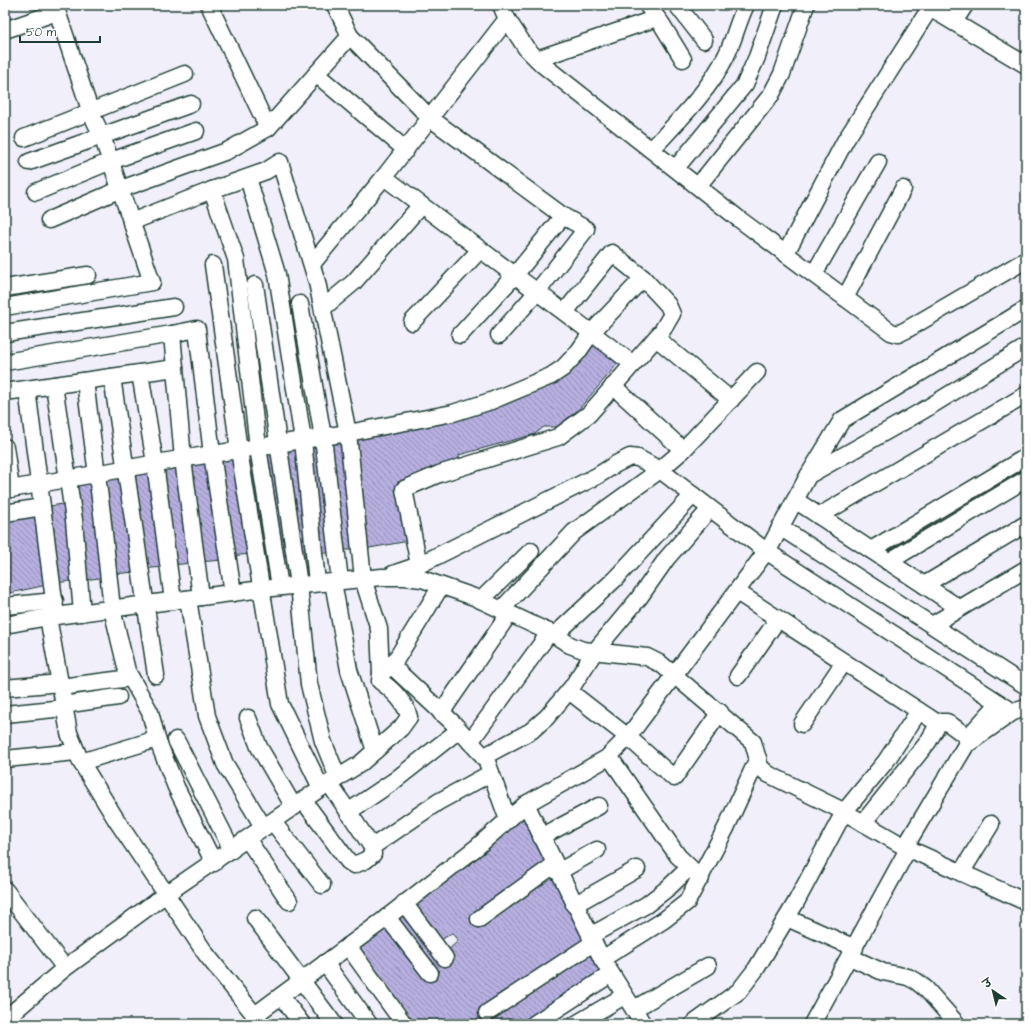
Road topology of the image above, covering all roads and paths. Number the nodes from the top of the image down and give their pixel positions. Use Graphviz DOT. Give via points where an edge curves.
graph roads {
  1 [pos="209,5"];
  2 [pos="336,5"];
  3 [pos="648,5"];
  4 [pos="677,5"];
  5 [pos="746,5"];
  6 [pos="775,5"];
  7 [pos="806,5"];
  8 [pos="965,5"];
  9 [pos="927,6"];
  10 [pos="56,8"];
  11 [pos="504,12"];
  12 [pos="657,18"];
  13 [pos="954,22"];
  14 [pos="5,30"];
  15 [pos="350,36"];
  16 [pos="704,40"];
  17 [pos="537,59"];
  18 [pos="683,59"];
  19 [pos="1026,65"];
  20 [pos="185,74"];
  21 [pos="316,74"];
  22 [pos="191,104"];
  23 [pos="91,113"];
  24 [pos="430,118"];
  25 [pos="268,128"];
  26 [pos="196,131"];
  27 [pos="102,136"];
  28 [pos="24,138"];
  29 [pos="652,149"];
  30 [pos="406,150"];
  31 [pos="111,161"];
  32 [pos="29,162"];
  33 [pos="878,162"];
  34 [pos="676,168"];
  35 [pos="384,177"];
  36 [pos="248,178"];
  37 [pos="698,186"];
  38 [pos="121,188"];
  39 [pos="903,189"];
  40 [pos="212,190"];
  41 [pos="36,192"];
  42 [pos="421,205"];
  43 [pos="563,216"];
  44 [pos="49,220"];
  45 [pos="131,222"];
  46 [pos="480,250"];
  47 [pos="786,253"];
  48 [pos="1026,260"];
  49 [pos="312,264"];
  50 [pos="213,265"];
  51 [pos="814,274"];
  52 [pos="88,275"];
  53 [pos="515,275"];
  54 [pos="643,278"];
  55 [pos="255,285"];
  56 [pos="5,288"];
  57 [pos="537,292"];
  58 [pos="845,298"];
  59 [pos="300,304"];
  60 [pos="174,307"];
  61 [pos="5,308"];
  62 [pos="323,308"];
  63 [pos="1026,309"];
  64 [pos="565,312"];
  65 [pos="412,322"];
  66 [pos="592,332"];
  67 [pos="5,333"];
  68 [pos="172,334"];
  69 [pos="460,335"];
  70 [pos="499,335"];
  71 [pos="656,338"];
  72 [pos="1026,347"];
  73 [pos="5,362"];
  74 [pos="633,364"];
  75 [pos="175,368"];
  76 [pos="757,372"];
  77 [pos="140,373"];
  78 [pos="112,377"];
  79 [pos="85,381"];
  80 [pos="54,385"];
  81 [pos="613,386"];
  82 [pos="27,389"];
  83 [pos="5,392"];
  84 [pos="1026,395"];
  85 [pos="731,400"];
  86 [pos="348,433"];
  87 [pos="323,437"];
  88 [pos="303,440"];
  89 [pos="279,444"];
  90 [pos="258,447"];
  91 [pos="239,450"];
  92 [pos="683,450"];
  93 [pos="5,451"];
  94 [pos="212,454"];
  95 [pos="1026,457"];
  96 [pos="183,459"];
  97 [pos="155,463"];
  98 [pos="124,468"];
  99 [pos="660,470"];
  100 [pos="97,473"];
  101 [pos="808,476"];
  102 [pos="68,478"];
  103 [pos="1026,479"];
  104 [pos="38,483"];
  105 [pos="8,489"];
  106 [pos="693,495"];
  107 [pos="795,500"];
  108 [pos="42,507"];
  109 [pos="710,509"];
  110 [pos="5,513"];
  111 [pos="819,516"];
  112 [pos="1026,524"];
  113 [pos="780,526"];
  114 [pos="871,550"];
  115 [pos="531,551"];
  116 [pos="766,551"];
  117 [pos="888,562"];
  118 [pos="419,565"];
  119 [pos="1026,569"];
  120 [pos="382,577"];
  121 [pos="363,579"];
  122 [pos="337,582"];
  123 [pos="317,583"];
  124 [pos="299,585"];
  125 [pos="924,585"];
  126 [pos="441,586"];
  127 [pos="280,587"];
  128 [pos="262,589"];
  129 [pos="737,592"];
  130 [pos="233,593"];
  131 [pos="187,599"];
  132 [pos="481,600"];
  133 [pos="144,604"];
  134 [pos="5,606"];
  135 [pos="959,608"];
  136 [pos="112,609"];
  137 [pos="53,611"];
  138 [pos="505,612"];
  139 [pos="82,613"];
  140 [pos="778,619"];
  141 [pos="5,625"];
  142 [pos="932,625"];
  143 [pos="552,634"];
  144 [pos="595,652"];
  145 [pos="844,662"];
  146 [pos="386,669"];
  147 [pos="674,674"];
  148 [pos="156,675"];
  149 [pos="738,676"];
  150 [pos="131,678"];
  151 [pos="60,685"];
  152 [pos="1026,686"];
  153 [pos="5,688"];
  154 [pos="569,691"];
  155 [pos="118,697"];
  156 [pos="999,703"];
  157 [pos="64,706"];
  158 [pos="1020,710"];
  159 [pos="919,711"];
  160 [pos="720,712"];
  161 [pos="441,713"];
  162 [pos="5,714"];
  163 [pos="248,718"];
  164 [pos="936,722"];
  165 [pos="802,724"];
  166 [pos="459,730"];
  167 [pos="628,737"];
  168 [pos="157,739"];
  169 [pos="970,739"];
  170 [pos="176,740"];
  171 [pos="470,742"];
  172 [pos="375,751"];
  173 [pos="483,756"];
  174 [pos="609,756"];
  175 [pos="78,757"];
  176 [pos="758,758"];
  177 [pos="5,759"];
  178 [pos="491,773"];
  179 [pos="329,783"];
  180 [pos="298,804"];
  181 [pos="526,804"];
  182 [pos="599,806"];
  183 [pos="348,812"];
  184 [pos="844,812"];
  185 [pos="508,820"];
  186 [pos="863,823"];
  187 [pos="992,824"];
  188 [pos="269,825"];
  189 [pos="541,837"];
  190 [pos="248,840"];
  191 [pos="372,846"];
  192 [pos="907,848"];
  193 [pos="232,850"];
  194 [pos="598,850"];
  195 [pos="214,863"];
  196 [pos="556,868"];
  197 [pos="637,869"];
  198 [pos="961,872"];
  199 [pos="695,873"];
  200 [pos="322,885"];
  201 [pos="5,890"];
  202 [pos="166,894"];
  203 [pos="289,901"];
  204 [pos="1026,902"];
  205 [pos="404,903"];
  206 [pos="574,905"];
  207 [pos="387,917"];
  208 [pos="255,918"];
  209 [pos="787,918"];
  210 [pos="480,919"];
  211 [pos="592,939"];
  212 [pos="348,946"];
  213 [pos="852,953"];
  214 [pos="445,958"];
  215 [pos="602,959"];
  216 [pos="324,963"];
  217 [pos="708,966"];
  218 [pos="65,968"];
  219 [pos="430,973"];
  220 [pos="611,974"];
  221 [pos="301,980"];
  222 [pos="281,996"];
  223 [pos="624,996"];
  224 [pos="634,1009"];
  225 [pos="487,1013"];
  226 [pos="5,1019"];
  227 [pos="258,1021"];
  228 [pos="814,1023"];
  229 [pos="302,1024"];
  230 [pos="334,1024"];
  231 [pos="369,1024"];
  232 [pos="404,1024"];
  233 [pos="534,1024"];
  234 [pos="576,1024"];
  235 [pos="643,1024"];
  236 [pos="693,1024"];
  237 [pos="957,1024"];
  1 -- 25 [label="street"];
  2 -- 15 [label="street"];
  3 -- 12 [label="street"];
  4 -- 16 [label="street"];
  5 -- 29 [label="street" via="726,56 710,81"];
  6 -- 34 [label="street" via="745,84"];
  7 -- 37 [label="street" via="782,74 771,95"];
  8 -- 13 [label="street"];
  9 -- 13 [label="street"];
  9 -- 47 [label="street" via="845,141"];
  10 -- 14 [label="street"];
  10 -- 23 [label="street"];
  11 -- 17 [label="street" via="526,48"];
  11 -- 24 [label="street"];
  12 -- 17 [label="street"];
  12 -- 18 [label="street"];
  13 -- 19 [label="street"];
  15 -- 21 [label="street"];
  15 -- 24 [label="street"];
  17 -- 29 [label="street"];
  20 -- 23 [label="street"];
  21 -- 25 [label="street"];
  21 -- 30 [label="street"];
  22 -- 27 [label="street"];
  23 -- 27 [label="street"];
  23 -- 28 [label="street"];
  24 -- 30 [label="street"];
  24 -- 43 [label="street"];
  25 -- 38 [label="street" via="227,151"];
  26 -- 31 [label="street"];
  27 -- 31 [label="street"];
  27 -- 32 [label="street"];
  29 -- 34 [label="street"];
  30 -- 35 [label="street"];
  31 -- 38 [label="street"];
  31 -- 41 [label="street"];
  33 -- 51 [label="street"];
  34 -- 37 [label="street"];
  35 -- 42 [label="street"];
  35 -- 49 [label="street"];
  36 -- 40 [label="street"];
  36 -- 49 [label="street" via="280,162"];
  36 -- 88 [label="street" via="277,274"];
  37 -- 47 [label="street"];
  38 -- 44 [label="street"];
  38 -- 45 [label="street"];
  39 -- 58 [label="street"];
  40 -- 45 [label="street"];
  40 -- 90 [label="street" via="236,259"];
  42 -- 46 [label="street"];
  42 -- 62 [label="street" via="354,282"];
  43 -- 53 [label="street"];
  43 -- 57 [label="street" via="586,229"];
  45 -- 61 [label="street" via="152,282"];
  46 -- 53 [label="street"];
  46 -- 65 [label="street"];
  47 -- 51 [label="street"];
  48 -- 58 [label="street" via="898,334 884,328"];
  49 -- 62 [label="street"];
  50 -- 91 [label="street"];
  51 -- 58 [label="street"];
  52 -- 56 [label="street"];
  53 -- 57 [label="street"];
  53 -- 69 [label="street"];
  54 -- 64 [label="street" via="612,254"];
  54 -- 66 [label="street"];
  54 -- 71 [label="street" via="668,305 672,314"];
  55 -- 89 [label="street"];
  57 -- 64 [label="street"];
  57 -- 70 [label="street"];
  59 -- 87 [label="street"];
  60 -- 67 [label="street"];
  62 -- 86 [label="street"];
  63 -- 101 [label="street" via="842,420"];
  64 -- 66 [label="street"];
  66 -- 74 [label="street"];
  66 -- 86 [label="street" via="563,368 551,376 491,401 453,412"];
  68 -- 73 [label="street"];
  68 -- 75 [label="street"];
  68 -- 94 [label="street" via="197,329"];
  71 -- 74 [label="street"];
  71 -- 85 [label="street"];
  72 -- 101 [label="street" via="924,410"];
  74 -- 81 [label="street"];
  75 -- 77 [label="street"];
  75 -- 96 [label="street"];
  76 -- 85 [label="street"];
  77 -- 78 [label="street"];
  77 -- 97 [label="street"];
  78 -- 79 [label="street"];
  78 -- 98 [label="street"];
  79 -- 80 [label="street"];
  79 -- 100 [label="street"];
  80 -- 82 [label="street"];
  80 -- 102 [label="street"];
  81 -- 92 [label="street"];
  81 -- 118 [label="street" via="589,414 558,437 439,474 404,489"];
  82 -- 83 [label="street"];
  82 -- 104 [label="street"];
  84 -- 111 [label="street"];
  85 -- 92 [label="street"];
  86 -- 87 [label="street"];
  86 -- 121 [label="street"];
  87 -- 88 [label="street"];
  87 -- 122 [label="street"];
  88 -- 89 [label="street"];
  88 -- 123 [label="street"];
  89 -- 90 [label="street"];
  89 -- 124 [label="street"];
  90 -- 91 [label="street"];
  90 -- 127 [label="street"];
  91 -- 94 [label="street"];
  91 -- 128 [label="street"];
  92 -- 99 [label="street"];
  93 -- 105 [label="street"];
  94 -- 96 [label="street"];
  94 -- 130 [label="street"];
  95 -- 114 [label="street"];
  96 -- 97 [label="street"];
  96 -- 131 [label="street"];
  97 -- 98 [label="street"];
  97 -- 131 [label="street"];
  98 -- 100 [label="street"];
  98 -- 133 [label="street"];
  99 -- 106 [label="street"];
  99 -- 118 [label="street" via="638,458 630,457 591,480"];
  99 -- 138 [label="street" via="574,532"];
  100 -- 102 [label="street"];
  100 -- 136 [label="street"];
  101 -- 107 [label="street"];
  102 -- 104 [label="street"];
  102 -- 139 [label="street"];
  103 -- 117 [label="street"];
  104 -- 105 [label="street"];
  104 -- 108 [label="street"];
  106 -- 109 [label="street"];
  106 -- 143 [label="street" via="615,579"];
  107 -- 111 [label="street"];
  107 -- 113 [label="street"];
  108 -- 110 [label="street"];
  108 -- 137 [label="street"];
  109 -- 116 [label="street"];
  109 -- 144 [label="street" via="667,558 639,598"];
  111 -- 114 [label="street"];
  112 -- 125 [label="street"];
  113 -- 116 [label="street"];
  113 -- 142 [label="street"];
  114 -- 117 [label="street"];
  115 -- 132 [label="street"];
  116 -- 129 [label="street"];
  116 -- 156 [label="street"];
  117 -- 125 [label="street"];
  118 -- 120 [label="street"];
  119 -- 135 [label="street"];
  120 -- 121 [label="street"];
  120 -- 126 [label="street" via="422,579"];
  121 -- 122 [label="street"];
  121 -- 146 [label="street" via="379,629"];
  122 -- 123 [label="street"];
  122 -- 172 [label="street" via="349,670"];
  123 -- 124 [label="street"];
  124 -- 127 [label="street"];
  124 -- 179 [label="street" via="309,684 323,741"];
  125 -- 135 [label="street"];
  126 -- 132 [label="street"];
  126 -- 146 [label="street"];
  127 -- 128 [label="street"];
  128 -- 130 [label="street"];
  128 -- 179 [label="street" via="280,704"];
  129 -- 140 [label="street"];
  129 -- 147 [label="street"];
  130 -- 131 [label="street"];
  131 -- 133 [label="street"];
  131 -- 188 [label="street" via="207,716 225,764"];
  132 -- 138 [label="street"];
  133 -- 136 [label="street"];
  133 -- 148 [label="street"];
  134 -- 137 [label="street"];
  135 -- 142 [label="street"];
  136 -- 139 [label="street"];
  136 -- 150 [label="street"];
  137 -- 139 [label="street"];
  137 -- 141 [label="street"];
  137 -- 151 [label="street"];
  138 -- 143 [label="street"];
  138 -- 161 [label="street"];
  140 -- 145 [label="street"];
  140 -- 149 [label="street"];
  142 -- 152 [label="street"];
  143 -- 144 [label="street" via="570,645"];
  143 -- 171 [label="street"];
  144 -- 147 [label="street" via="647,657"];
  144 -- 154 [label="street"];
  145 -- 159 [label="street"];
  145 -- 165 [label="street"];
  146 -- 161 [label="street"];
  146 -- 172 [label="street" via="380,681 407,709 408,717"];
  147 -- 160 [label="street"];
  147 -- 167 [label="street"];
  150 -- 151 [label="street"];
  150 -- 168 [label="street" via="150,712"];
  151 -- 153 [label="street"];
  151 -- 157 [label="street"];
  154 -- 167 [label="street"];
  154 -- 173 [label="street" via="531,731"];
  155 -- 157 [label="street"];
  156 -- 158 [label="street"];
  156 -- 169 [label="street"];
  157 -- 162 [label="street"];
  157 -- 175 [label="street" via="68,733"];
  158 -- 169 [label="street"];
  159 -- 164 [label="street"];
  159 -- 184 [label="street" via="886,761"];
  160 -- 167 [label="street" via="674,778"];
  160 -- 176 [label="street" via="753,742"];
  161 -- 166 [label="street"];
  163 -- 180 [label="street" via="259,747"];
  164 -- 169 [label="street" via="947,722"];
  164 -- 186 [label="street" via="936,728 928,742"];
  166 -- 171 [label="street"];
  166 -- 183 [label="street" via="394,781"];
  167 -- 174 [label="street"];
  168 -- 175 [label="street"];
  168 -- 195 [label="street" via="176,787"];
  169 -- 192 [label="street"];
  170 -- 193 [label="street"];
  171 -- 173 [label="street"];
  172 -- 179 [label="street" via="360,764"];
  173 -- 178 [label="street"];
  174 -- 181 [label="street"];
  174 -- 199 [label="street" via="678,856"];
  175 -- 177 [label="street"];
  175 -- 202 [label="street"];
  176 -- 184 [label="street" via="760,767 768,774"];
  176 -- 199 [label="street" via="743,794"];
  178 -- 185 [label="street"];
  178 -- 191 [label="street" via="438,802"];
  179 -- 180 [label="street"];
  179 -- 183 [label="street"];
  180 -- 188 [label="street"];
  180 -- 191 [label="street" via="354,865 373,854"];
  181 -- 185 [label="street"];
  181 -- 189 [label="street"];
  182 -- 189 [label="street"];
  183 -- 191 [label="street"];
  184 -- 186 [label="street"];
  184 -- 209 [label="street"];
  185 -- 205 [label="street"];
  186 -- 192 [label="street"];
  187 -- 198 [label="street"];
  188 -- 190 [label="street"];
  188 -- 200 [label="street"];
  189 -- 196 [label="street"];
  190 -- 193 [label="street"];
  190 -- 203 [label="street"];
  192 -- 198 [label="street"];
  192 -- 213 [label="street"];
  193 -- 195 [label="street"];
  194 -- 196 [label="street"];
  195 -- 202 [label="street"];
  196 -- 206 [label="street"];
  196 -- 210 [label="street"];
  197 -- 206 [label="street"];
  198 -- 204 [label="street"];
  199 -- 211 [label="street"];
  199 -- 215 [label="street" via="687,902"];
  201 -- 218 [label="street"];
  202 -- 218 [label="street"];
  202 -- 227 [label="street" via="206,954"];
  205 -- 207 [label="street"];
  205 -- 214 [label="street"];
  206 -- 211 [label="street"];
  207 -- 212 [label="street"];
  207 -- 219 [label="street"];
  208 -- 221 [label="street"];
  209 -- 213 [label="street"];
  209 -- 236 [label="street" via="756,969 739,991"];
  211 -- 215 [label="street"];
  211 -- 225 [label="street"];
  212 -- 216 [label="street"];
  212 -- 232 [label="street"];
  213 -- 228 [label="street"];
  213 -- 237 [label="street" via="883,972 916,981"];
  215 -- 220 [label="street"];
  216 -- 221 [label="street"];
  216 -- 231 [label="street"];
  217 -- 224 [label="street"];
  218 -- 226 [label="street"];
  220 -- 223 [label="street"];
  220 -- 233 [label="street"];
  221 -- 222 [label="street"];
  221 -- 230 [label="street"];
  222 -- 227 [label="street"];
  222 -- 229 [label="street"];
  223 -- 224 [label="street"];
  223 -- 234 [label="street"];
  224 -- 235 [label="street"];
}
